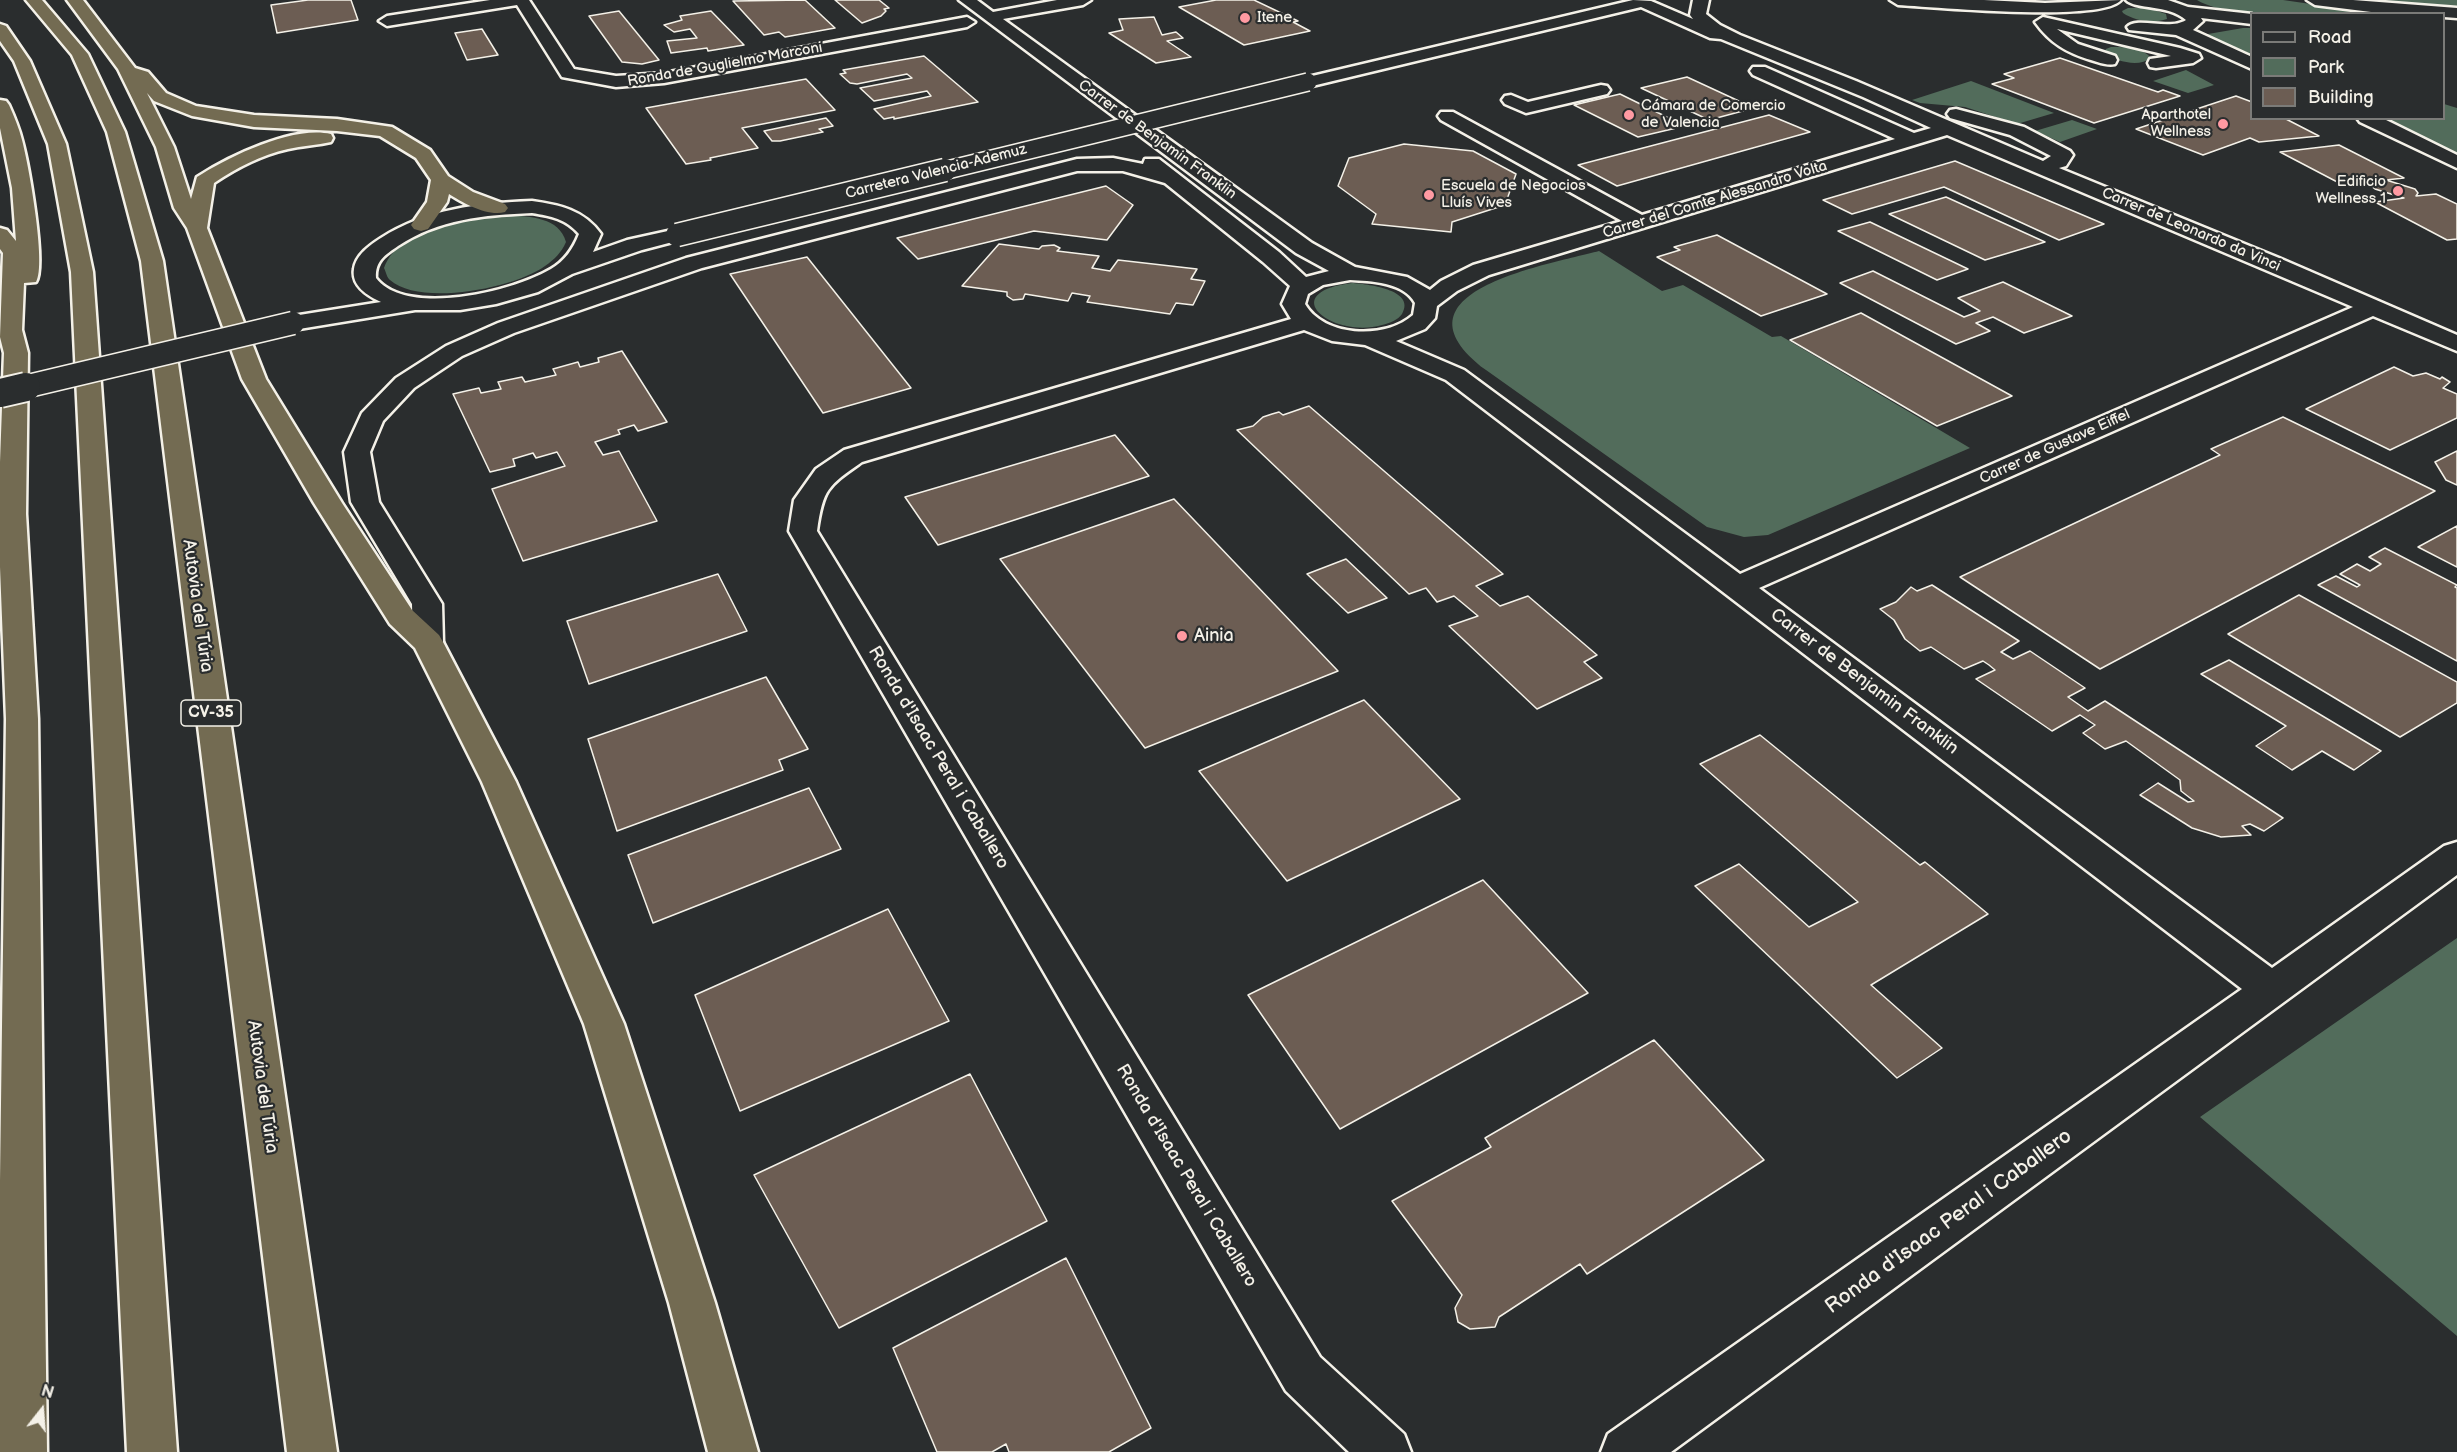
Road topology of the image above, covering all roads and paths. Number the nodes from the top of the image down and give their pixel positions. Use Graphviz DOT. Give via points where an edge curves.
graph roads {
  1 [pos="34,0"];
  2 [pos="75,0"];
  3 [pos="520,0"];
  4 [pos="1083,0"];
  5 [pos="1588,0"];
  6 [pos="1622,0"];
  7 [pos="1701,0"];
  8 [pos="1898,0"];
  9 [pos="1913,0"];
  10 [pos="2113,0"];
  11 [pos="2134,0"];
  12 [pos="2315,0"];
  13 [pos="2161,2"];
  14 [pos="1643,3"];
  15 [pos="2097,4"];
  16 [pos="959,5"];
  17 [pos="2045,8"];
  18 [pos="2440,12"];
  19 [pos="2189,16"];
  20 [pos="2249,19"];
  21 [pos="1678,20"];
  22 [pos="387,21"];
  23 [pos="2114,21"];
  24 [pos="967,22"];
  25 [pos="986,25"];
  26 [pos="1543,28"];
  27 [pos="0,29"];
  28 [pos="2177,29"];
  29 [pos="1727,40"];
  30 [pos="1740,53"];
  31 [pos="2229,54"];
  32 [pos="2193,58"];
  33 [pos="2109,60"];
  34 [pos="2250,63"];
  35 [pos="2142,64"];
  36 [pos="126,68"];
  37 [pos="1303,79"];
  38 [pos="1601,90"];
  39 [pos="1511,100"];
  40 [pos="1823,100"];
  41 [pos="0,105"];
  42 [pos="1858,105"];
  43 [pos="1888,109"];
  44 [pos="1090,116"];
  45 [pos="1447,116"];
  46 [pos="1923,119"];
  47 [pos="2370,120"];
  48 [pos="1948,129"];
  49 [pos="1913,140"];
  50 [pos="406,142"];
  51 [pos="2457,162"];
  52 [pos="2032,164"];
  53 [pos="1168,178"];
  54 [pos="441,180"];
  55 [pos="498,208"];
  56 [pos="1640,222"];
  57 [pos="421,225"];
  58 [pos="197,228"];
  59 [pos="674,231"];
  60 [pos="0,234"];
  61 [pos="590,234"];
  62 [pos="567,269"];
  63 [pos="1481,270"];
  64 [pos="1350,273"];
  65 [pos="1389,277"];
  66 [pos="365,279"];
  67 [pos="1302,286"];
  68 [pos="415,303"];
  69 [pos="2373,307"];
  70 [pos="1422,314"];
  71 [pos="293,322"];
  72 [pos="1305,322"];
  73 [pos="1368,338"];
  74 [pos="2457,344"];
  75 [pos="16,352"];
  76 [pos="1455,375"];
  77 [pos="0,393"];
  78 [pos="1737,587"];
  79 [pos="428,642"];
  80 [pos="2457,856"];
  81 [pos="2272,990"];
  82 [pos="22,1452"];
  83 [pos="152,1452"];
  84 [pos="312,1452"];
  85 [pos="733,1452"];
  86 [pos="1386,1452"];
  87 [pos="1626,1452"];
  1 -- 84 [label="highway, Autovia del Túria / CV-35" via="80,54 116,132 152,261"];
  2 -- 36 [label="highway"];
  3 -- 22 [label="street"];
  3 -- 24 [label="street, Ronda de Guglielmo Marconi" via="568,73 625,83"];
  4 -- 25 [label="street"];
  5 -- 37 [label="street" via="1584,8"];
  6 -- 14 [label="street"];
  7 -- 14 [label="street"];
  7 -- 46 [label="street, Carrer de Leonardo da Vinci" via="1698,15 1707,25"];
  8 -- 9 [label="street"];
  9 -- 17 [label="street"];
  10 -- 15 [label="street"];
  11 -- 13 [label="street"];
  12 -- 18 [label="street"];
  13 -- 19 [label="street"];
  14 -- 21 [label="street, Carrer de Leonardo da Vinci"];
  14 -- 26 [label="street"];
  15 -- 17 [label="street"];
  15 -- 23 [label="street" via="2098,14"];
  16 -- 24 [label="street, Carrer de Benjamin Franklin"];
  16 -- 25 [label="street, Carrer de Benjamin Franklin"];
  17 -- 23 [label="street"];
  19 -- 20 [label="street"];
  19 -- 28 [label="street" via="2187,28"];
  21 -- 26 [label="street" via="1631,18"];
  21 -- 29 [label="street, Carrer de Leonardo da Vinci"];
  23 -- 28 [label="street" via="2149,29"];
  24 -- 25 [label="street, Carrer de Benjamin Franklin"];
  25 -- 64 [label="street, Carrer de Benjamin Franklin" via="1304,248"];
  26 -- 37 [label="street"];
  27 -- 83 [label="highway" via="22,61 57,144 82,272"];
  28 -- 31 [label="street"];
  29 -- 30 [label="street"];
  29 -- 43 [label="street, Carrer de Leonardo da Vinci"];
  30 -- 40 [label="street" via="1759,72"];
  30 -- 42 [label="street"];
  31 -- 32 [label="street"];
  31 -- 34 [label="street"];
  32 -- 33 [label="street" via="2043,22 2067,47"];
  32 -- 35 [label="street"];
  33 -- 35 [label="street"];
  33 -- 35 [label="street" via="2097,53 2098,47 2141,47 2160,57"];
  36 -- 50 [label="highway" via="142,76 159,97 192,111 254,121 385,131"];
  36 -- 58 [label="highway" via="165,147 184,208"];
  37 -- 59 [label="street, Carretera Valencia-Ademuz, bridge"];
  38 -- 39 [label="street" via="1526,108"];
  40 -- 42 [label="street"];
  40 -- 49 [label="street"];
  41 -- 75 [label="highway" via="9,125 28,240 27,326"];
  42 -- 43 [label="street"];
  43 -- 46 [label="street, Carrer de Leonardo da Vinci"];
  44 -- 53 [label="street, Carrer de Benjamin Franklin"];
  45 -- 56 [label="street"];
  46 -- 48 [label="street, Carrer de Leonardo da Vinci"];
  46 -- 52 [label="street" via="1960,114 2017,130 2063,155 2059,162"];
  47 -- 51 [label="street"];
  48 -- 49 [label="street, Carrer del Comte Alessandro Volta"];
  48 -- 52 [label="street, Carrer de Leonardo da Vinci"];
  49 -- 56 [label="street, Carrer del Comte Alessandro Volta"];
  50 -- 54 [label="highway" via="423,154"];
  50 -- 58 [label="highway" via="351,136 303,140 263,149 231,162 204,181"];
  52 -- 69 [label="street, Carrer de Leonardo da Vinci"];
  53 -- 67 [label="street, Carrer de Benjamin Franklin" via="1271,257"];
  53 -- 79 [label="street" via="1131,165 1077,165 694,263 506,328 454,351 405,383 371,418 357,452 365,502 427,604"];
  54 -- 55 [label="highway" via="466,196"];
  54 -- 57 [label="highway" via="437,202"];
  55 -- 57 [label="street" via="446,216"];
  55 -- 61 [label="street" via="532,207 561,212 581,221"];
  56 -- 63 [label="street, Carrer del Comte Alessandro Volta"];
  57 -- 66 [label="street" via="376,250 366,265"];
  58 -- 79 [label="highway" via="255,380 401,617"];
  59 -- 61 [label="street, Carretera Valencia-Ademuz"];
  59 -- 62 [label="street, Carretera Valencia-Ademuz"];
  60 -- 75 [label="highway" via="14,253 10,330"];
  61 -- 62 [label="street" via="589,245"];
  62 -- 68 [label="street" via="513,293 446,304"];
  63 -- 65 [label="street, Carrer del Comte Alessandro Volta"];
  63 -- 70 [label="street, Carrer del Comte Alessandro Volta" via="1449,286"];
  64 -- 65 [label="street"];
  64 -- 67 [label="street" via="1323,277"];
  65 -- 70 [label="street, Carrer de Benjamin Franklin" via="1420,293"];
  66 -- 68 [label="street" via="382,294"];
  66 -- 71 [label="street" via="331,305"];
  67 -- 72 [label="street" via="1292,304"];
  68 -- 71 [label="street"];
  69 -- 74 [label="street, Carrer de Leonardo da Vinci"];
  69 -- 78 [label="street, Carrer de Gustave Eiffel"];
  70 -- 73 [label="street, Carrer del Comte Alessandro Volta" via="1397,333"];
  70 -- 76 [label="street, Carrer de Benjamin Franklin"];
  71 -- 77 [label="street, bridge"];
  72 -- 73 [label="street" via="1332,334"];
  72 -- 86 [label="street, Ronda d'Isaac Peral i Caballero" via="853,456 826,475 808,500 803,531 1303,1374"];
  73 -- 76 [label="street, Carrer de Benjamin Franklin"];
  75 -- 82 [label="highway" via="12,514 22,720"];
  76 -- 78 [label="street, Carrer de Benjamin Franklin"];
  78 -- 81 [label="street, Carrer de Benjamin Franklin"];
  79 -- 85 [label="highway" via="499,782 604,1024 692,1303"];
  80 -- 81 [label="street, Ronda d'Isaac Peral i Caballero"];
  81 -- 87 [label="street, Ronda d'Isaac Peral i Caballero"];
}
